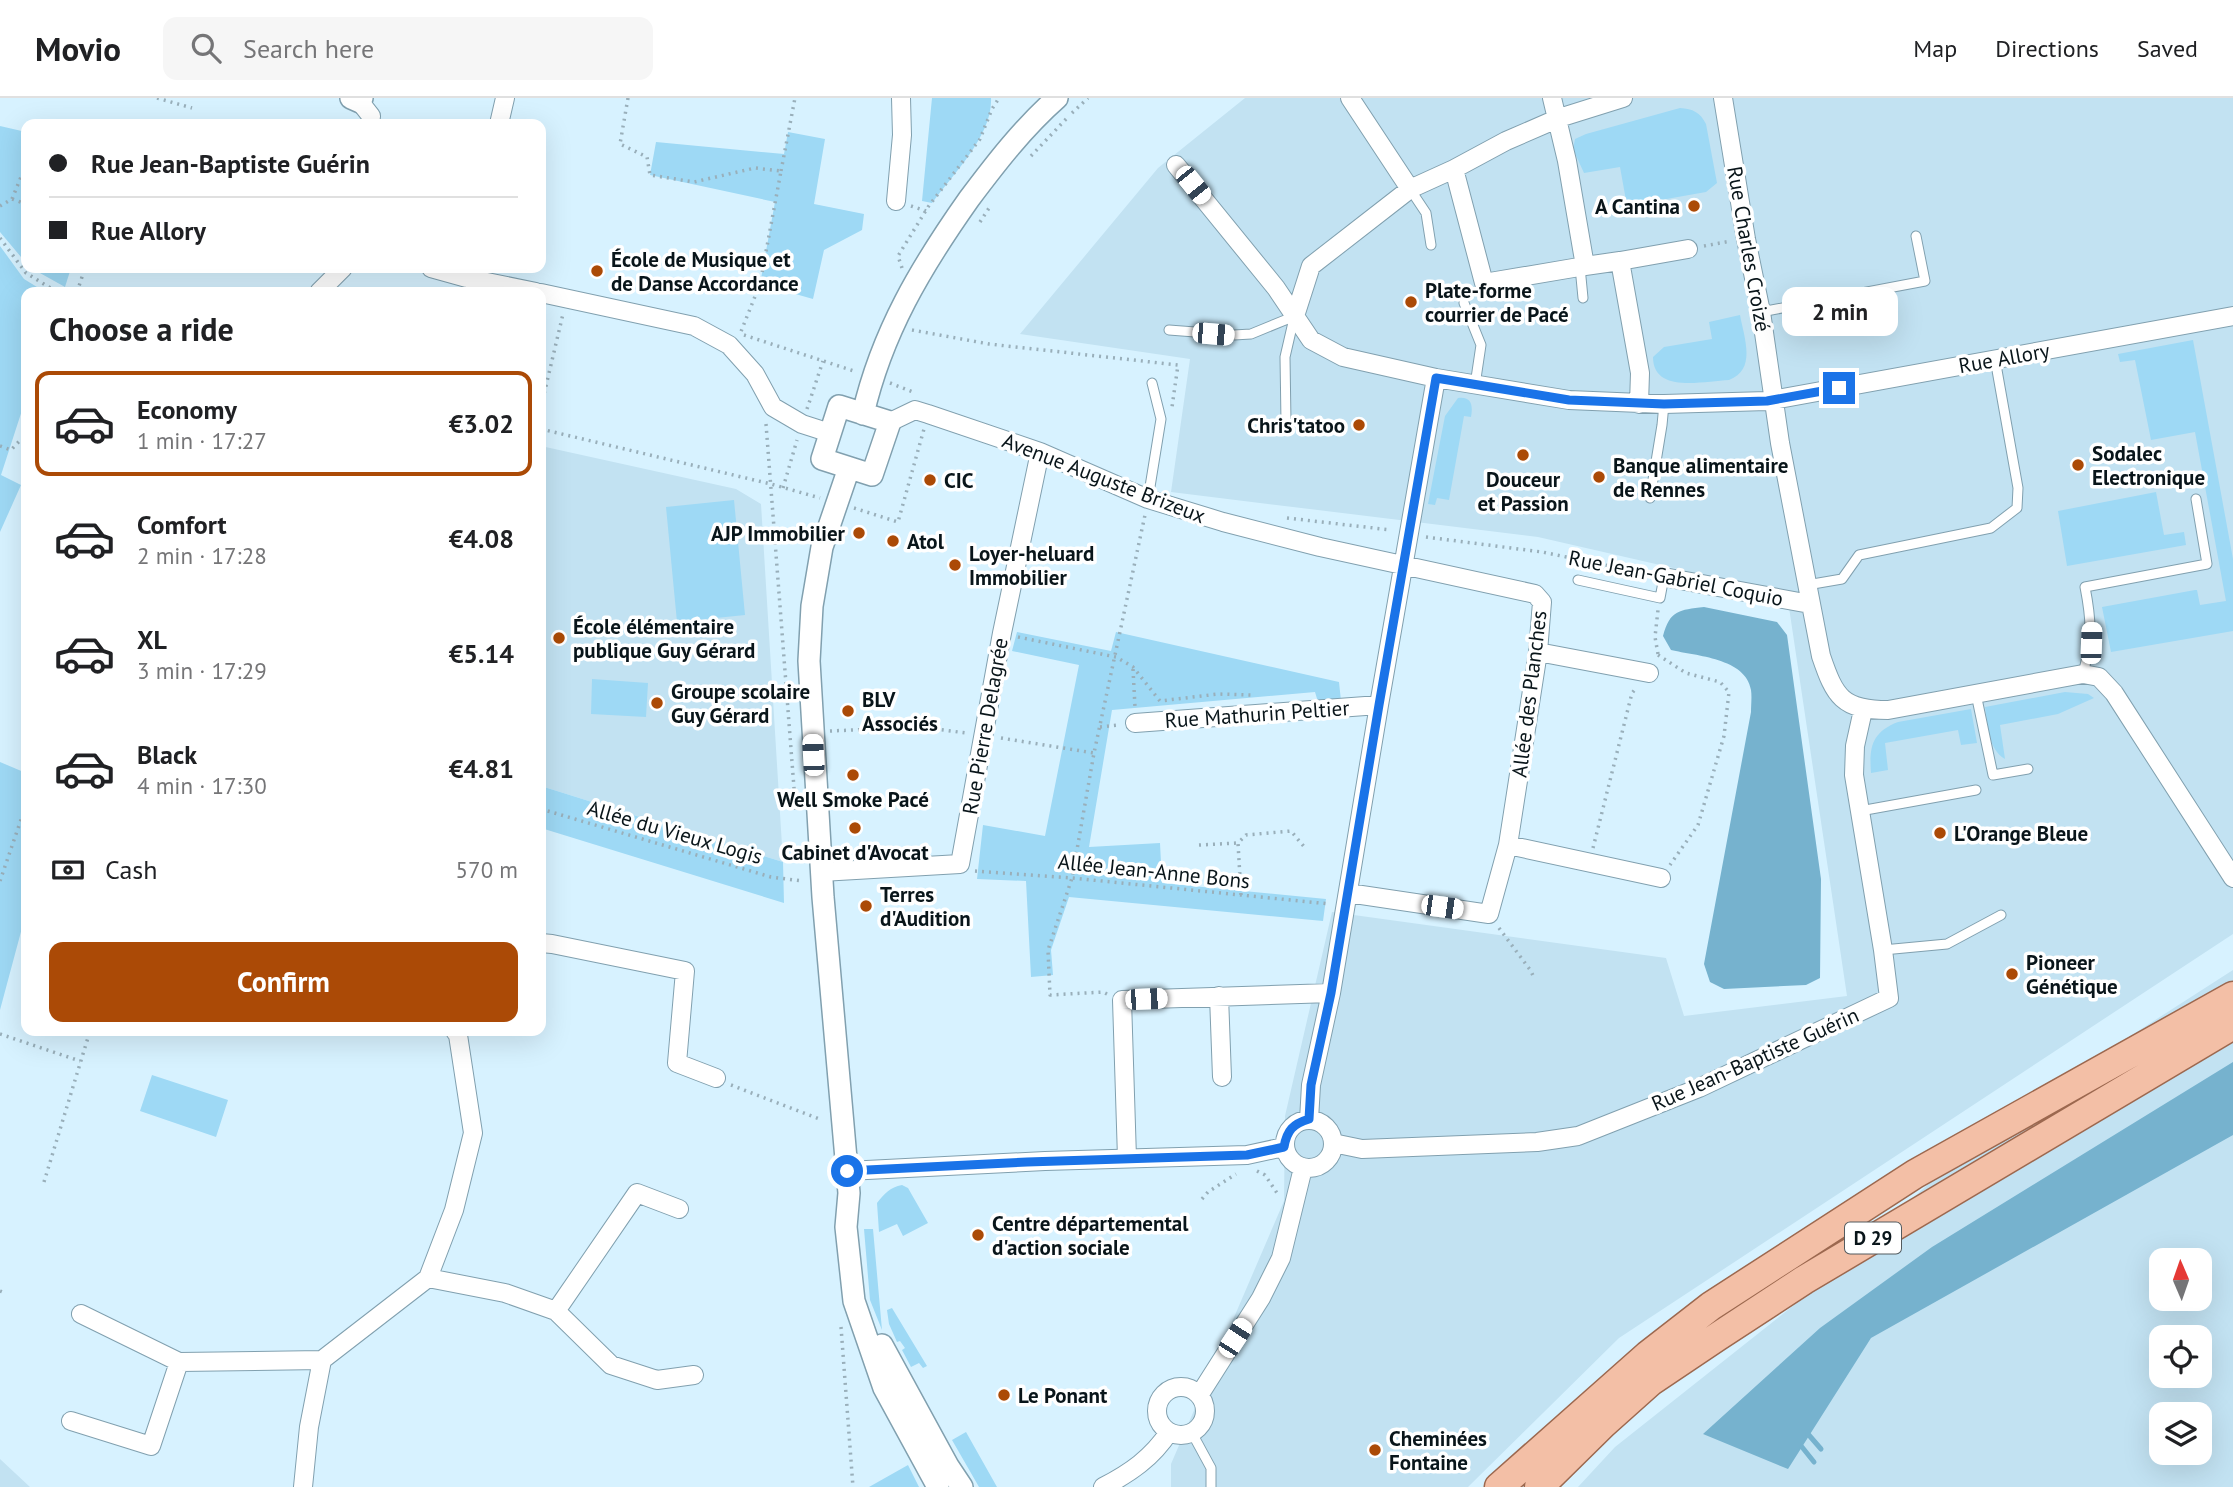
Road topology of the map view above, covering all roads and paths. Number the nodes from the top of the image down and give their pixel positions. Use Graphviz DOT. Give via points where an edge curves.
graph roads {
  1 [pos="157,98"];
  2 [pos="505,98"];
  3 [pos="628,98"];
  4 [pos="794,98"];
  5 [pos="901,98"];
  6 [pos="999,98"];
  7 [pos="1056,98"];
  8 [pos="1088,98"];
  9 [pos="1350,98"];
  10 [pos="1552,98"];
  11 [pos="1623,98"];
  12 [pos="1723,98"];
  13 [pos="358,99"];
  14 [pos="1034,105"];
  15 [pos="192,108"];
  16 [pos="1559,118"];
  17 [pos="371,119"];
  18 [pos="500,119"];
  19 [pos="1029,158"];
  20 [pos="1176,165"];
  21 [pos="1454,169"];
  22 [pos="781,171"];
  23 [pos="21,177"];
  24 [pos="1410,189"];
  25 [pos="997,197"];
  26 [pos="12,199"];
  27 [pos="896,201"];
  28 [pos="21,202"];
  29 [pos="0,206"];
  30 [pos="976,228"];
  31 [pos="1916,236"];
  32 [pos="0,238"];
  33 [pos="1746,239"];
  34 [pos="1431,245"];
  35 [pos="1688,249"];
  36 [pos="1620,261"];
  37 [pos="21,266"];
  38 [pos="1582,266"];
  39 [pos="26,273"];
  40 [pos="338,273"];
  41 [pos="461,278"];
  42 [pos="49,287"];
  43 [pos="324,287"];
  44 [pos="507,287"];
  45 [pos="909,290"];
  46 [pos="546,295"];
  47 [pos="1583,298"];
  48 [pos="567,299"];
  49 [pos="1464,303"];
  50 [pos="1761,312"];
  51 [pos="1294,316"];
  52 [pos="2233,316"];
  53 [pos="917,319"];
  54 [pos="902,328"];
  55 [pos="1169,330"];
  56 [pos="729,345"];
  57 [pos="1995,359"];
  58 [pos="1436,378"];
  59 [pos="1152,383"];
  60 [pos="1475,384"];
  61 [pos="546,386"];
  62 [pos="1774,399"];
  63 [pos="1639,404"];
  64 [pos="1664,404"];
  65 [pos="1172,406"];
  66 [pos="863,414"];
  67 [pos="765,416"];
  68 [pos="890,422"];
  69 [pos="1286,422"];
  70 [pos="546,430"];
  71 [pos="830,433"];
  72 [pos="21,439"];
  73 [pos="0,446"];
  74 [pos="1040,452"];
  75 [pos="849,468"];
  76 [pos="771,484"];
  77 [pos="1650,498"];
  78 [pos="1148,499"];
  79 [pos="2196,499"];
  80 [pos="836,502"];
  81 [pos="1286,518"];
  82 [pos="1410,533"];
  83 [pos="1405,566"];
  84 [pos="1664,577"];
  85 [pos="1578,580"];
  86 [pos="1807,585"];
  87 [pos="1660,598"];
  88 [pos="1810,604"];
  89 [pos="1002,633"];
  90 [pos="1538,652"];
  91 [pos="1658,655"];
  92 [pos="1116,657"];
  93 [pos="1649,673"];
  94 [pos="2083,674"];
  95 [pos="1976,694"];
  96 [pos="1160,701"];
  97 [pos="1379,705"];
  98 [pos="1863,710"];
  99 [pos="1135,723"];
  100 [pos="812,732"];
  101 [pos="790,733"];
  102 [pos="983,735"];
  103 [pos="1094,753"];
  104 [pos="2028,769"];
  105 [pos="1976,790"];
  106 [pos="546,810"];
  107 [pos="1860,811"];
  108 [pos="796,815"];
  109 [pos="21,821"];
  110 [pos="1238,843"];
  111 [pos="1199,845"];
  112 [pos="1508,845"];
  113 [pos="1306,849"];
  114 [pos="0,859"];
  115 [pos="7,861"];
  116 [pos="1590,862"];
  117 [pos="960,863"];
  118 [pos="812,876"];
  119 [pos="1661,877"];
  120 [pos="1072,878"];
  121 [pos="2233,878"];
  122 [pos="0,881"];
  123 [pos="1241,895"];
  124 [pos="1347,899"];
  125 [pos="1489,914"];
  126 [pos="2001,915"];
  127 [pos="546,943"];
  128 [pos="1883,950"];
  129 [pos="1534,978"];
  130 [pos="1331,993"];
  131 [pos="1219,996"];
  132 [pos="2233,996"];
  133 [pos="1122,1000"];
  134 [pos="2233,1025"];
  135 [pos="0,1034"];
  136 [pos="88,1036"];
  137 [pos="458,1036"];
  138 [pos="80,1062"];
  139 [pos="1222,1077"];
  140 [pos="716,1078"];
  141 [pos="1309,1119"];
  142 [pos="842,1121"];
  143 [pos="1333,1143"];
  144 [pos="1284,1147"];
  145 [pos="1220,1155"];
  146 [pos="1127,1158"];
  147 [pos="1243,1167"];
  148 [pos="1303,1168"];
  149 [pos="847,1171"];
  150 [pos="44,1182"];
  151 [pos="849,1193"];
  152 [pos="1202,1199"];
  153 [pos="679,1209"];
  154 [pos="1289,1223"];
  155 [pos="428,1278"];
  156 [pos="556,1311"];
  157 [pos="80,1314"];
  158 [pos="841,1321"];
  159 [pos="322,1360"];
  160 [pos="179,1362"];
  161 [pos="694,1376"];
  162 [pos="1200,1394"];
  163 [pos="71,1422"];
  164 [pos="1169,1432"];
  165 [pos="1192,1433"];
  166 [pos="1539,1453"];
  167 [pos="303,1487"];
  168 [pos="853,1487"];
  169 [pos="938,1487"];
  170 [pos="962,1487"];
  171 [pos="1103,1487"];
  172 [pos="1211,1487"];
  173 [pos="1499,1487"];
  174 [pos="1511,1487"];
  175 [pos="1539,1487"];
  1 -- 15 [label="path"];
  2 -- 18 [label="street"];
  3 -- 22 [label="path" via="620,144 647,157 650,175 694,181 755,168"];
  4 -- 22 [label="path"];
  5 -- 27 [label="street"];
  6 -- 45 [label="path" via="980,139 928,207 898,256"];
  7 -- 14 [label="street"];
  8 -- 19 [label="path"];
  9 -- 24 [label="street"];
  10 -- 16 [label="street"];
  11 -- 16 [label="street"];
  12 -- 33 [label="street, Rue Charles Croizé"];
  13 -- 17 [label="street"];
  14 -- 45 [label="street"];
  16 -- 21 [label="street"];
  16 -- 38 [label="street"];
  20 -- 51 [label="street, Rue Allory"];
  21 -- 24 [label="street"];
  21 -- 38 [label="street" via="1484,283"];
  22 -- 56 [label="path" via="760,284 741,334"];
  23 -- 26 [label="path"];
  24 -- 34 [label="lane" via="1426,213"];
  24 -- 51 [label="street" via="1311,266"];
  25 -- 30 [label="path"];
  26 -- 28 [label="path"];
  26 -- 29 [label="path"];
  31 -- 50 [label="lane" via="1925,281"];
  32 -- 37 [label="path"];
  33 -- 35 [label="path"];
  33 -- 50 [label="street, Rue Charles Croizé"];
  35 -- 36 [label="street"];
  36 -- 38 [label="street"];
  36 -- 63 [label="street" via="1640,373"];
  38 -- 47 [label="lane"];
  39 -- 42 [label="path"];
  40 -- 43 [label="street"];
  41 -- 44 [label="street"];
  45 -- 54 [label="street"];
  46 -- 48 [label="street"];
  48 -- 56 [label="street" via="694,326"];
  48 -- 61 [label="path"];
  49 -- 60 [label="lane" via="1481,345"];
  50 -- 62 [label="street, Rue Charles Croizé"];
  51 -- 55 [label="lane" via="1251,334"];
  51 -- 58 [label="street, Rue Allory" via="1311,340 1343,357"];
  51 -- 69 [label="lane" via="1285,357"];
  52 -- 57 [label="street, Rue Allory"];
  53 -- 54 [label="path"];
  54 -- 65 [label="path" via="989,344 1178,365"];
  54 -- 66 [label="street" via="872,377"];
  56 -- 71 [label="street" via="754,374 772,407"];
  57 -- 62 [label="street, Rue Allory"];
  57 -- 86 [label="lane" via="2018,488 2017,508 1991,528 1860,555 1842,579"];
  58 -- 60 [label="street, Rue Allory"];
  58 -- 82 [label="street"];
  59 -- 78 [label="lane" via="1161,419"];
  60 -- 63 [label="street, Rue Allory" via="1569,400"];
  62 -- 64 [label="street, Rue Allory"];
  62 -- 86 [label="street, Rue Jean-Gabriel Coquio"];
  63 -- 64 [label="street, Rue Allory"];
  64 -- 77 [label="lane"];
  66 -- 68 [label="street"];
  66 -- 71 [label="street" via="839,406"];
  67 -- 76 [label="path"];
  68 -- 74 [label="street, Avenue Auguste Brizeux" via="915,410"];
  68 -- 75 [label="street" via="873,475"];
  70 -- 76 [label="path"];
  71 -- 75 [label="street" via="822,459"];
  72 -- 73 [label="path" via="11,450"];
  74 -- 78 [label="street, Avenue Auguste Brizeux"];
  74 -- 89 [label="street, Rue Pierre Delagrée"];
  75 -- 80 [label="street"];
  76 -- 80 [label="path"];
  76 -- 101 [label="path"];
  78 -- 83 [label="street, Avenue Auguste Brizeux"];
  78 -- 92 [label="path"];
  79 -- 94 [label="lane" via="2207,564 2085,587 2091,643"];
  80 -- 100 [label="street" via="822,547 812,606"];
  81 -- 82 [label="path, Rue Jean-Gabriel Coquio"];
  82 -- 83 [label="street"];
  82 -- 84 [label="path, Rue Jean-Gabriel Coquio" via="1542,552"];
  83 -- 90 [label="street, Allée des Planches" via="1535,594 1542,602"];
  83 -- 97 [label="street"];
  84 -- 87 [label="lane"];
  84 -- 88 [label="street, Rue Jean-Gabriel Coquio"];
  85 -- 87 [label="lane"];
  86 -- 88 [label="street, Rue Jean-Gabriel Coquio"];
  87 -- 91 [label="path" via="1655,637"];
  88 -- 98 [label="street, Rue Jean-Gabriel Coquio" via="1830,684 1844,700"];
  89 -- 92 [label="path"];
  89 -- 102 [label="street, Rue Pierre Delagrée"];
  90 -- 93 [label="street"];
  90 -- 112 [label="street, Allée des Planches"];
  91 -- 93 [label="path"];
  91 -- 119 [label="path" via="1686,673 1720,682 1729,692 1724,736 1699,825"];
  92 -- 96 [label="path" via="1133,667"];
  92 -- 103 [label="path"];
  93 -- 116 [label="path" via="1632,693"];
  94 -- 95 [label="street"];
  94 -- 121 [label="street" via="2099,677 2115,693"];
  95 -- 98 [label="street" via="1888,710"];
  95 -- 104 [label="lane" via="1993,775"];
  97 -- 99 [label="street, Rue Mathurin Peltier"];
  97 -- 124 [label="street"];
  98 -- 107 [label="street, Rue Jean-Baptiste Guérin" via="1854,775"];
  100 -- 101 [label="path"];
  100 -- 102 [label="path" via="921,727"];
  100 -- 118 [label="street"];
  101 -- 108 [label="path"];
  102 -- 103 [label="path"];
  102 -- 117 [label="street, Rue Pierre Delagrée"];
  103 -- 120 [label="path"];
  105 -- 107 [label="lane"];
  106 -- 118 [label="path, Allée du Vieux Logis" via="771,877"];
  107 -- 128 [label="street, Rue Jean-Baptiste Guérin"];
  109 -- 115 [label="path"];
  110 -- 111 [label="path"];
  110 -- 113 [label="path" via="1246,835 1291,831"];
  110 -- 123 [label="path"];
  112 -- 116 [label="street"];
  112 -- 125 [label="street, Allée des Planches"];
  114 -- 115 [label="path"];
  115 -- 122 [label="path"];
  116 -- 119 [label="street"];
  117 -- 118 [label="street"];
  117 -- 120 [label="path, Allée Jean-Anne Bons" via="976,871"];
  118 -- 142 [label="street"];
  120 -- 123 [label="path, Allée Jean-Anne Bons"];
  120 -- 133 [label="path" via="1048,950 1050,995 1103,992"];
  123 -- 124 [label="path, Allée Jean-Anne Bons"];
  124 -- 125 [label="street"];
  124 -- 130 [label="street"];
  125 -- 129 [label="path"];
  126 -- 128 [label="lane" via="1947,944"];
  127 -- 140 [label="street" via="685,971 677,1063"];
  128 -- 143 [label="street, Rue Jean-Baptiste Guérin" via="1889,998 1699,1088 1578,1136 1538,1142 1362,1149"];
  130 -- 131 [label="street"];
  130 -- 141 [label="street" via="1311,1085"];
  131 -- 133 [label="street"];
  131 -- 139 [label="street"];
  132 -- 166 [label="main road, D 29" via="1915,1174 1808,1242 1648,1355"];
  133 -- 146 [label="street"];
  134 -- 175 [label="main road, D 29" via="1717,1336 1650,1382"];
  135 -- 138 [label="path"];
  136 -- 138 [label="path"];
  137 -- 155 [label="street" via="473,1133 454,1210"];
  138 -- 150 [label="path"];
  140 -- 142 [label="path" via="824,1120"];
  141 -- 143 [label="street" via="1330,1131"];
  141 -- 144 [label="street" via="1296,1123 1287,1133"];
  142 -- 149 [label="street"];
  143 -- 148 [label="street" via="1325,1163"];
  144 -- 145 [label="street"];
  144 -- 148 [label="street" via="1290,1161"];
  145 -- 146 [label="street"];
  145 -- 147 [label="path" via="1228,1167"];
  146 -- 149 [label="street"];
  147 -- 152 [label="path"];
  147 -- 154 [label="path" via="1265,1175 1276,1190 1279,1211"];
  148 -- 154 [label="street"];
  149 -- 151 [label="street"];
  151 -- 169 [label="street" via="846,1227 854,1301 884,1388"];
  151 -- 170 [label="street" via="857,1212 866,1297 875,1331"];
  153 -- 156 [label="street" via="637,1193"];
  154 -- 162 [label="street" via="1281,1258 1266,1288"];
  155 -- 156 [label="street" via="505,1293"];
  155 -- 159 [label="street"];
  156 -- 161 [label="street" via="611,1365 657,1380"];
  157 -- 160 [label="street"];
  158 -- 168 [label="path"];
  159 -- 160 [label="street"];
  159 -- 167 [label="street"];
  160 -- 163 [label="street" via="151,1446"];
  162 -- 164 [label="street" via="1188,1387 1174,1387 1163,1394 1157,1417"];
  162 -- 165 [label="street" via="1206,1416"];
  164 -- 165 [label="street"];
  164 -- 171 [label="street" via="1145,1461"];
  165 -- 172 [label="lane" via="1211,1468"];
  166 -- 173 [label="main road"];
  166 -- 174 [label="main road, D 29"];
}
